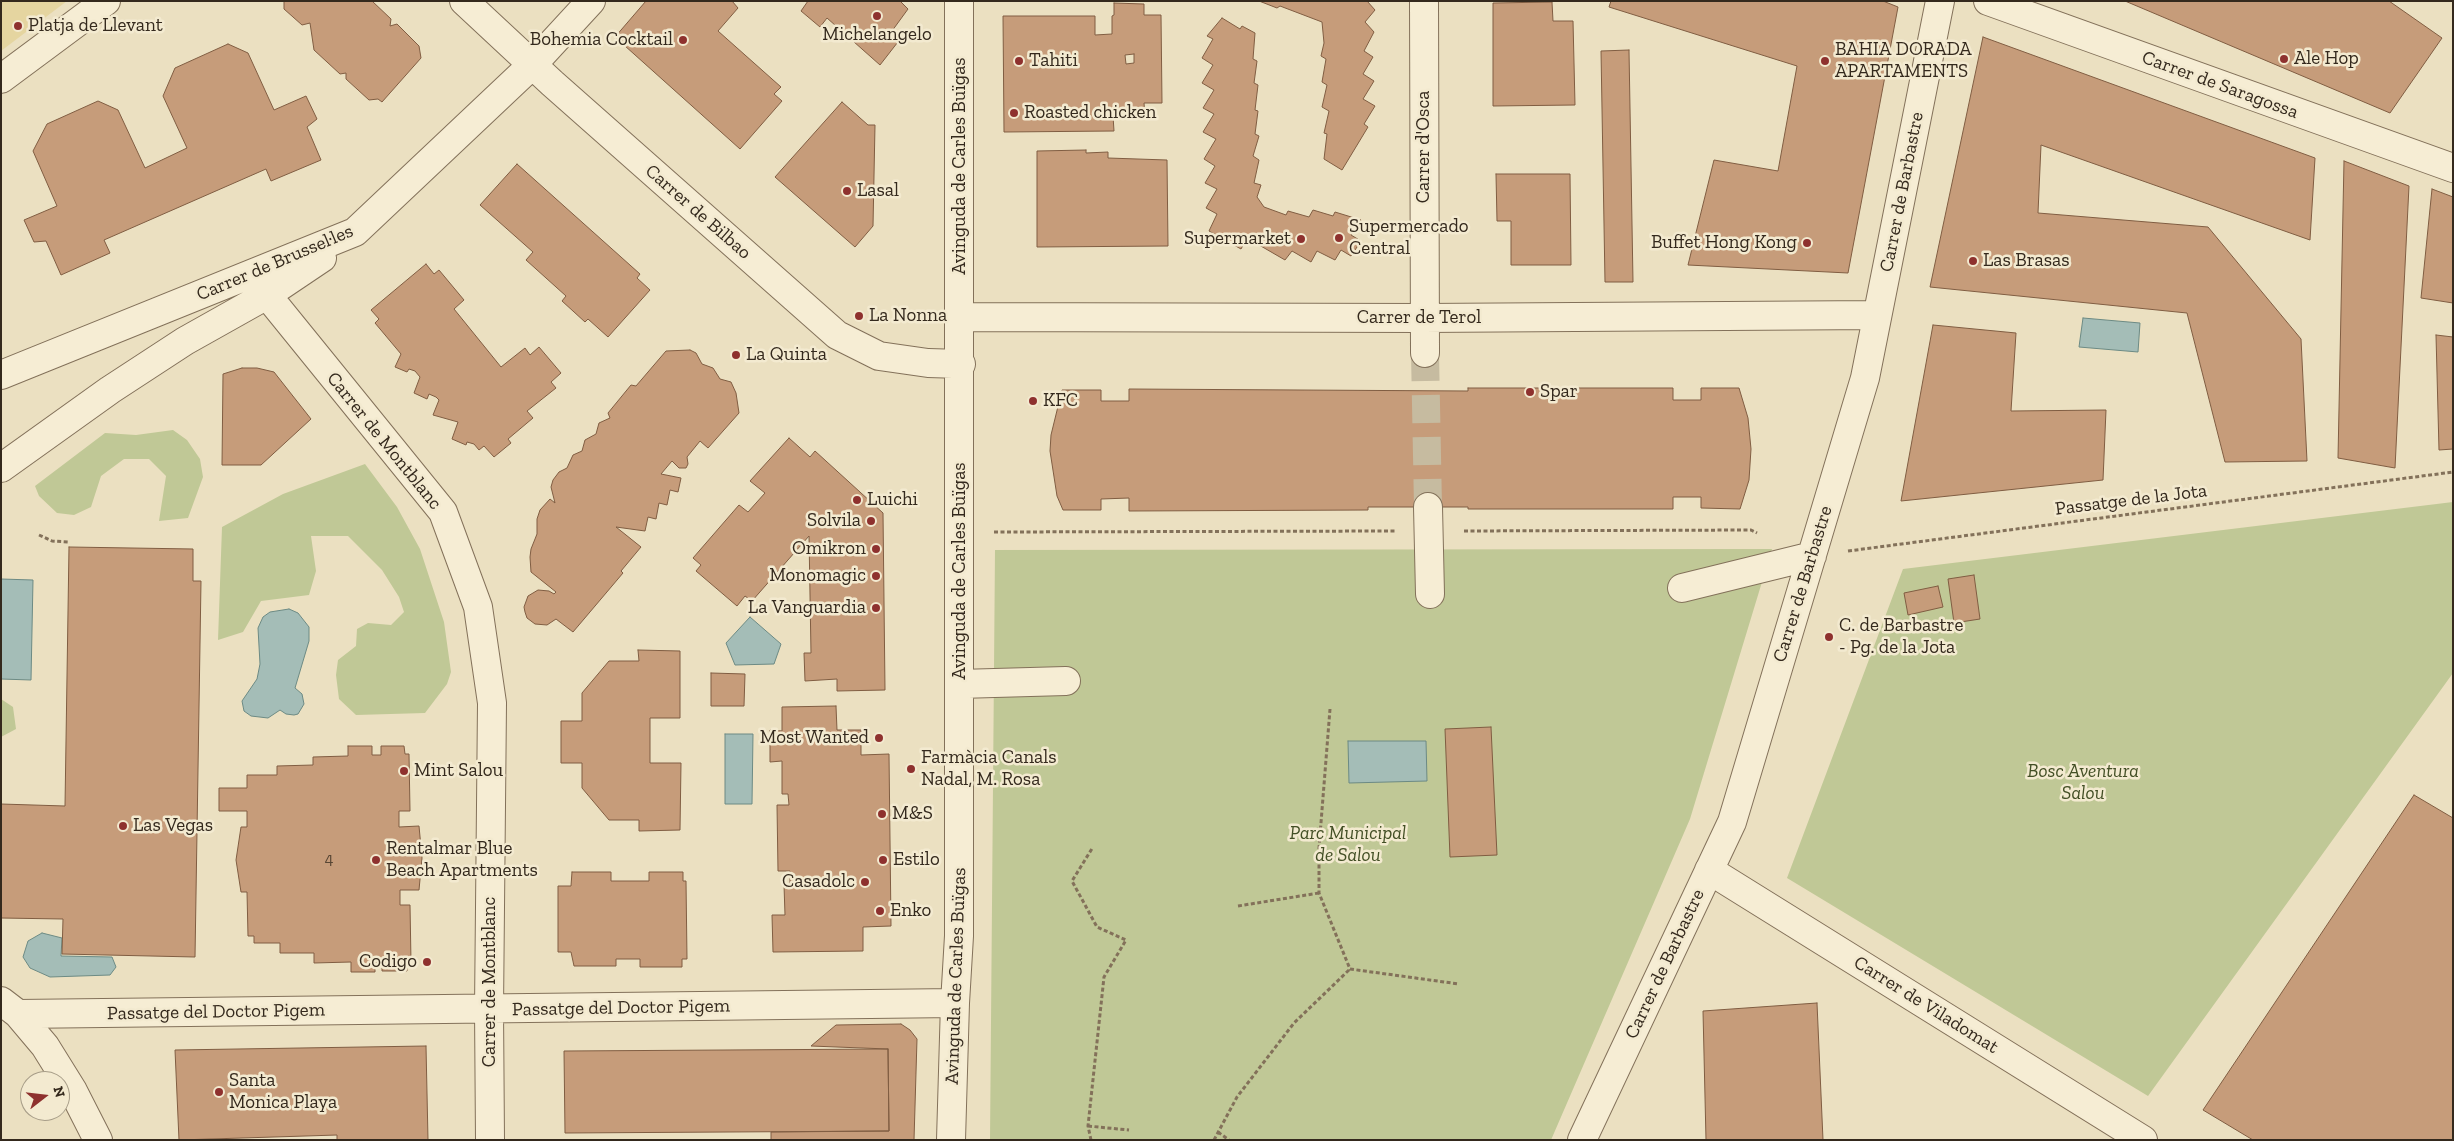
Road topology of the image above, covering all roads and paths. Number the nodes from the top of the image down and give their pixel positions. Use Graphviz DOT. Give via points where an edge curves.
graph roads {
  1 [pos="106,1"];
  2 [pos="464,1"];
  3 [pos="590,1"];
  4 [pos="959,1"];
  5 [pos="1424,1"];
  6 [pos="1940,1"];
  7 [pos="1988,1"];
  8 [pos="533,64"];
  9 [pos="1,78"];
  10 [pos="2453,168"];
  11 [pos="355,232"];
  12 [pos="267,295"];
  13 [pos="1877,314"];
  14 [pos="960,317"];
  15 [pos="1424,318"];
  16 [pos="1424,353"];
  17 [pos="960,364"];
  18 [pos="1,375"];
  19 [pos="1,468"];
  20 [pos="2453,472"];
  21 [pos="1428,519"];
  22 [pos="959,532"];
  23 [pos="1760,534"];
  24 [pos="38,535"];
  25 [pos="69,542"];
  26 [pos="1812,556"];
  27 [pos="1682,588"];
  28 [pos="1430,594"];
  29 [pos="1066,681"];
  30 [pos="959,684"];
  31 [pos="1330,709"];
  32 [pos="1094,847"];
  33 [pos="1710,870"];
  34 [pos="1319,893"];
  35 [pos="1238,906"];
  36 [pos="1350,969"];
  37 [pos="1459,984"];
  38 [pos="955,1003"];
  39 [pos="10,1008"];
  40 [pos="489,1009"];
  41 [pos="1088,1126"];
  42 [pos="1129,1130"];
  43 [pos="1218,1132"];
  44 [pos="98,1140"];
  45 [pos="490,1140"];
  46 [pos="950,1140"];
  47 [pos="1091,1140"];
  48 [pos="1214,1140"];
  49 [pos="1229,1140"];
  50 [pos="1582,1140"];
  51 [pos="2143,1140"];
  1 -- 9 [label="street"];
  2 -- 8 [label="street, Carrer de Bilbao"];
  3 -- 8 [label="street, Carrer de Brussel·les"];
  4 -- 14 [label="street, Avinguda de Carles Buïgas"];
  5 -- 15 [label="street, Carrer d'Osca"];
  6 -- 13 [label="street, Carrer de Barbastre"];
  7 -- 10 [label="street, Carrer de Saragossa"];
  8 -- 11 [label="street, Carrer de Brussel·les"];
  8 -- 17 [label="street, Carrer de Bilbao" via="837,335 879,356"];
  11 -- 12 [label="street"];
  11 -- 18 [label="street, Carrer de Brussel·les"];
  12 -- 19 [label="street" via="185,341"];
  12 -- 40 [label="street, Carrer de Montblanc" via="443,512 478,607 492,703"];
  13 -- 15 [label="street, Carrer de Terol"];
  13 -- 26 [label="street, Carrer de Barbastre" via="1865,378"];
  14 -- 15 [label="street, Carrer de Terol"];
  14 -- 17 [label="street, Avinguda de Carles Buïgas"];
  15 -- 16 [label="street, Carrer d'Osca"];
  17 -- 22 [label="street, Avinguda de Carles Buïgas"];
  20 -- 26 [label="path, Passatge de la Jota"];
  21 -- 22 [label="path"];
  21 -- 23 [label="path" via="1751,530"];
  21 -- 28 [label="street"];
  22 -- 30 [label="street, Avinguda de Carles Buïgas"];
  24 -- 25 [label="path" via="52,541"];
  26 -- 27 [label="street"];
  26 -- 33 [label="street, Carrer de Barbastre" via="1732,822"];
  29 -- 30 [label="street"];
  30 -- 38 [label="street, Avinguda de Carles Buïgas" via="959,936"];
  31 -- 34 [label="path" via="1319,848"];
  32 -- 41 [label="path" via="1072,880 1097,927 1126,940 1104,978"];
  33 -- 50 [label="street, Carrer de Barbastre"];
  33 -- 51 [label="street, Carrer de Viladomat"];
  34 -- 35 [label="path"];
  34 -- 36 [label="path"];
  36 -- 37 [label="path"];
  36 -- 43 [label="path" via="1294,1023 1237,1097"];
  38 -- 40 [label="street, Passatge del Doctor Pigem"];
  38 -- 46 [label="street, Avinguda de Carles Buïgas"];
  39 -- 40 [label="street, Passatge del Doctor Pigem"];
  39 -- 44 [label="street" via="45,1046"];
  40 -- 45 [label="street, Carrer de Montblanc"];
  41 -- 42 [label="path"];
  41 -- 47 [label="path"];
  43 -- 48 [label="path"];
  43 -- 49 [label="path"];
}
